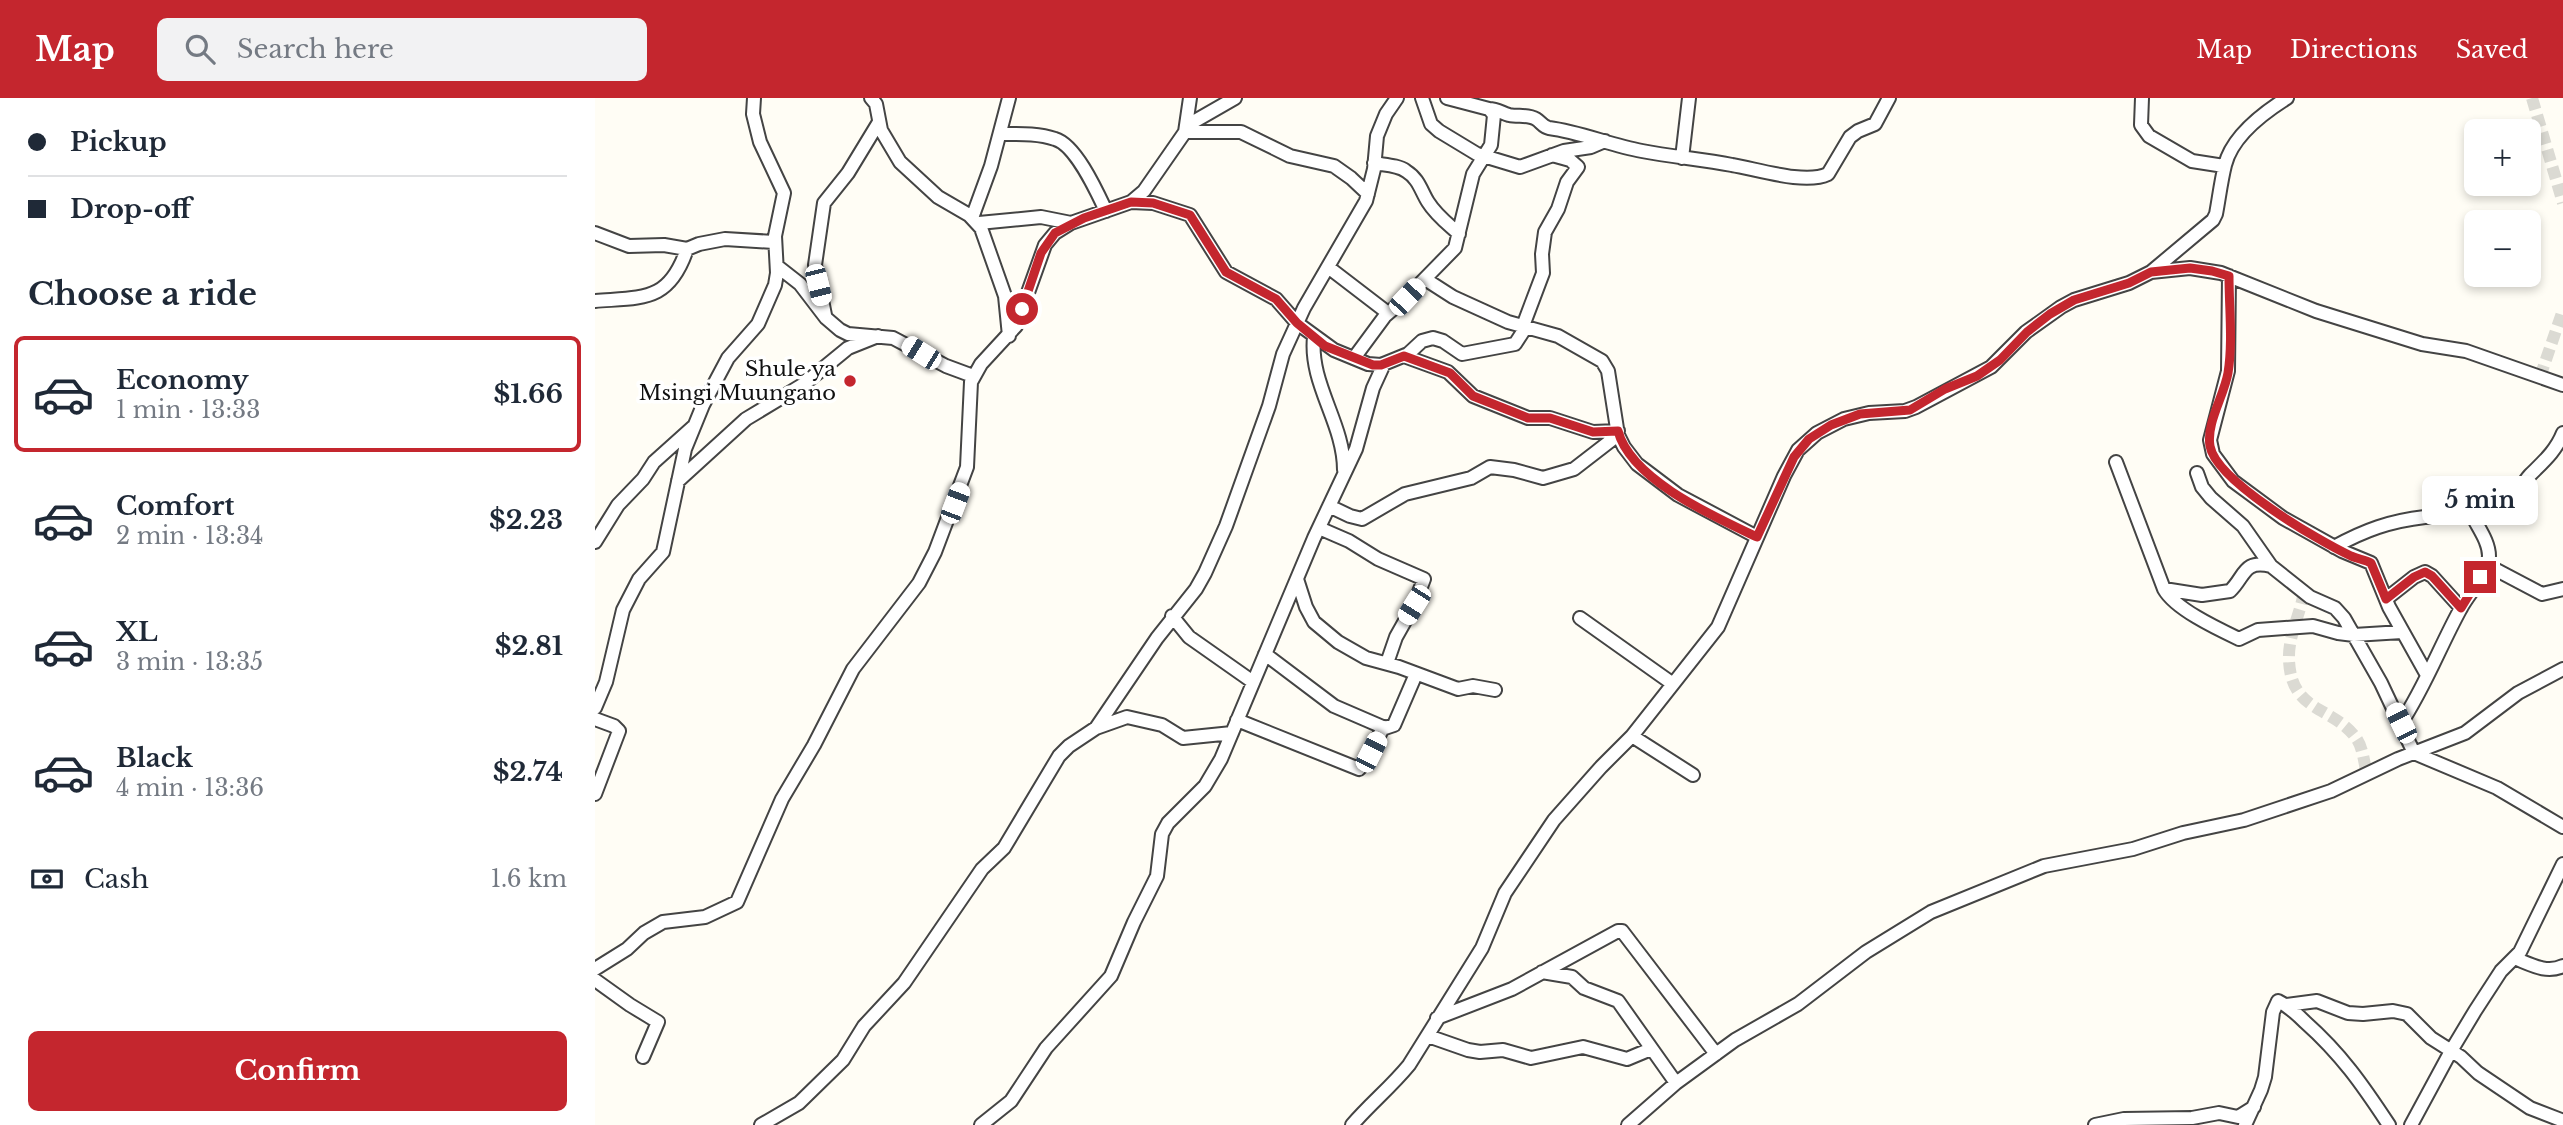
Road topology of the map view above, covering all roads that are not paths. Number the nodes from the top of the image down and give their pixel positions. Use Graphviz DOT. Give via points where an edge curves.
graph roads {
  1 [pos="754,98"];
  2 [pos="871,98"];
  3 [pos="1009,98"];
  4 [pos="1190,98"];
  5 [pos="1235,98"];
  6 [pos="1397,98"];
  7 [pos="1422,98"];
  8 [pos="1447,98"];
  9 [pos="1689,98"];
  10 [pos="1889,98"];
  11 [pos="2142,98"];
  12 [pos="2287,98"];
  13 [pos="1489,109"];
  14 [pos="879,122"];
  15 [pos="1186,128"];
  16 [pos="1000,134"];
  17 [pos="1605,141"];
  18 [pos="1552,155"];
  19 [pos="1484,157"];
  20 [pos="1682,158"];
  21 [pos="1374,163"];
  22 [pos="2224,166"];
  23 [pos="1369,194"];
  24 [pos="1131,202"];
  25 [pos="1105,211"];
  26 [pos="975,221"];
  27 [pos="1071,223"];
  28 [pos="595,233"];
  29 [pos="1459,234"];
  30 [pos="774,242"];
  31 [pos="687,249"];
  32 [pos="777,266"];
  33 [pos="1328,267"];
  34 [pos="2151,272"];
  35 [pos="2229,276"];
  36 [pos="1425,279"];
  37 [pos="595,301"];
  38 [pos="1388,313"];
  39 [pos="826,318"];
  40 [pos="1297,323"];
  41 [pos="1524,327"];
  42 [pos="878,336"];
  43 [pos="1009,336"];
  44 [pos="1314,337"];
  45 [pos="1404,356"];
  46 [pos="1354,358"];
  47 [pos="1384,364"];
  48 [pos="973,376"];
  49 [pos="2563,385"];
  50 [pos="695,425"];
  51 [pos="1618,433"];
  52 [pos="2563,433"];
  53 [pos="2116,462"];
  54 [pos="2197,473"];
  55 [pos="1343,477"];
  56 [pos="677,481"];
  57 [pos="1329,506"];
  58 [pos="2473,517"];
  59 [pos="1319,528"];
  60 [pos="1757,537"];
  61 [pos="595,542"];
  62 [pos="2334,547"];
  63 [pos="2487,565"];
  64 [pos="2271,566"];
  65 [pos="1297,579"];
  66 [pos="2164,589"];
  67 [pos="2563,589"];
  68 [pos="2386,599"];
  69 [pos="2461,608"];
  70 [pos="1172,617"];
  71 [pos="1580,618"];
  72 [pos="2402,632"];
  73 [pos="2354,635"];
  74 [pos="1265,654"];
  75 [pos="1387,663"];
  76 [pos="2563,669"];
  77 [pos="1416,674"];
  78 [pos="2427,675"];
  79 [pos="1253,682"];
  80 [pos="1673,684"];
  81 [pos="1495,690"];
  82 [pos="595,708"];
  83 [pos="595,719"];
  84 [pos="1237,720"];
  85 [pos="2401,723"];
  86 [pos="1095,728"];
  87 [pos="1383,728"];
  88 [pos="1232,733"];
  89 [pos="1632,737"];
  90 [pos="2414,753"];
  91 [pos="1693,775"];
  92 [pos="595,794"];
  93 [pos="2563,828"];
  94 [pos="2563,864"];
  95 [pos="2514,958"];
  96 [pos="610,960"];
  97 [pos="2563,966"];
  98 [pos="595,969"];
  99 [pos="1542,972"];
  100 [pos="595,978"];
  101 [pos="2286,1005"];
  102 [pos="1437,1018"];
  103 [pos="1428,1036"];
  104 [pos="1651,1049"];
  105 [pos="2451,1051"];
  106 [pos="1716,1054"];
  107 [pos="643,1057"];
  108 [pos="1676,1083"];
  109 [pos="2254,1107"];
  110 [pos="2561,1121"];
  111 [pos="761,1125"];
  112 [pos="981,1125"];
  113 [pos="1352,1125"];
  114 [pos="1628,1125"];
  115 [pos="2095,1125"];
  116 [pos="2245,1125"];
  117 [pos="2389,1125"];
  118 [pos="2413,1125"];
  1 -- 30 [label="street" via="753,114 762,148 784,193"];
  2 -- 14 [label="street"];
  3 -- 16 [label="street"];
  4 -- 15 [label="street"];
  5 -- 15 [label="street"];
  6 -- 21 [label="street" via="1380,126"];
  7 -- 19 [label="street" via="1433,127"];
  8 -- 13 [label="street"];
  9 -- 20 [label="street"];
  10 -- 20 [label="street" via="1875,124 1853,134 1822,177"];
  11 -- 22 [label="street" via="2141,125 2149,136 2192,162"];
  12 -- 22 [label="street" via="2246,131"];
  13 -- 17 [label="street" via="1532,117 1547,127"];
  13 -- 19 [label="street" via="1495,115 1493,136"];
  14 -- 26 [label="street" via="900,162 920,183"];
  14 -- 39 [label="street" via="822,210 815,265"];
  15 -- 23 [label="street" via="1241,132 1290,156 1334,166"];
  15 -- 24 [label="street" via="1152,181"];
  16 -- 25 [label="street" via="1060,141 1083,167"];
  16 -- 26 [label="street"];
  17 -- 18 [label="street"];
  17 -- 20 [label="street"];
  18 -- 19 [label="street" via="1523,167"];
  18 -- 41 [label="street" via="1578,166 1545,233 1543,273"];
  19 -- 29 [label="street" via="1473,174"];
  21 -- 23 [label="street"];
  21 -- 29 [label="street" via="1401,168 1411,175 1436,213"];
  22 -- 34 [label="street" via="2215,217"];
  23 -- 33 [label="street"];
  24 -- 25 [label="street"];
  24 -- 40 [label="street" via="1153,203 1190,215 1226,272 1276,299"];
  25 -- 27 [label="street"];
  26 -- 27 [label="street" via="1041,217"];
  26 -- 43 [label="street" via="1005,296"];
  27 -- 43 [label="street" via="1045,245"];
  28 -- 31 [label="street" via="629,246"];
  29 -- 36 [label="street" via="1455,248"];
  30 -- 31 [label="street" via="725,239"];
  30 -- 32 [label="street"];
  31 -- 37 [label="street" via="671,283 659,292"];
  32 -- 39 [label="street" via="800,284"];
  32 -- 50 [label="street" via="774,290 758,324 722,366"];
  33 -- 38 [label="street"];
  33 -- 40 [label="street"];
  34 -- 35 [label="street" via="2190,268"];
  34 -- 60 [label="street" via="2061,307 2000,360 1916,407 1850,417 1817,433 1798,450"];
  35 -- 49 [label="street" via="2316,311 2422,344 2466,351"];
  35 -- 62 [label="street" via="2228,371 2213,423 2213,454 2238,485"];
  36 -- 38 [label="street"];
  36 -- 41 [label="street" via="1453,297"];
  38 -- 46 [label="street"];
  39 -- 42 [label="street" via="848,334"];
  40 -- 44 [label="street"];
  40 -- 70 [label="street" via="1214,554 1201,580"];
  41 -- 45 [label="street" via="1516,344 1462,354 1438,339 1428,339"];
  41 -- 51 [label="street" via="1558,336 1605,364"];
  42 -- 48 [label="street" via="893,338"];
  42 -- 56 [label="street" via="848,348 804,384 746,419"];
  43 -- 48 [label="street"];
  44 -- 46 [label="street"];
  44 -- 55 [label="street" via="1315,369 1342,449"];
  45 -- 47 [label="street"];
  45 -- 51 [label="street" via="1450,373 1473,396 1528,418 1550,418 1593,432"];
  46 -- 47 [label="street" via="1368,365"];
  47 -- 55 [label="street"];
  48 -- 96 [label="street" via="968,395 967,467 935,552 919,583 844,684 777,809 737,902 705,917 663,922"];
  50 -- 56 [label="street"];
  50 -- 61 [label="street" via="651,466"];
  51 -- 57 [label="street" via="1578,468 1545,478 1490,467 1471,478 1405,494 1361,520"];
  51 -- 60 [label="street" via="1637,464 1656,479 1708,513"];
  52 -- 58 [label="street" via="2514,499 2503,508"];
  53 -- 66 [label="street"];
  54 -- 64 [label="street" via="2202,487 2243,526"];
  55 -- 57 [label="street"];
  56 -- 82 [label="street" via="663,552 639,579 623,610"];
  57 -- 59 [label="street"];
  58 -- 62 [label="street" via="2393,522"];
  58 -- 63 [label="street" via="2486,541"];
  59 -- 65 [label="street"];
  59 -- 75 [label="street" via="1424,579"];
  60 -- 80 [label="street" via="1721,623"];
  62 -- 68 [label="street" via="2371,563"];
  63 -- 67 [label="street" via="2542,594"];
  63 -- 69 [label="street"];
  64 -- 66 [label="street" via="2251,566 2230,591 2202,595"];
  64 -- 73 [label="street" via="2340,613"];
  65 -- 74 [label="street"];
  65 -- 75 [label="street" via="1306,607 1320,629 1354,652"];
  66 -- 73 [label="street" via="2174,603 2239,639 2258,630 2313,626"];
  68 -- 69 [label="street" via="2425,572"];
  68 -- 72 [label="street"];
  69 -- 78 [label="street"];
  70 -- 79 [label="street" via="1189,637"];
  70 -- 86 [label="street"];
  71 -- 80 [label="street"];
  72 -- 73 [label="street"];
  72 -- 78 [label="street"];
  73 -- 85 [label="street"];
  74 -- 79 [label="street"];
  74 -- 87 [label="street" via="1334,706"];
  75 -- 77 [label="street"];
  76 -- 90 [label="street" via="2518,693 2465,733"];
  77 -- 81 [label="street" via="1461,690 1473,686"];
  77 -- 87 [label="street" via="1394,725"];
  78 -- 85 [label="street"];
  79 -- 84 [label="street"];
  80 -- 89 [label="street"];
  83 -- 92 [label="street" via="619,729"];
  84 -- 87 [label="street" via="1358,769"];
  84 -- 88 [label="street"];
  85 -- 90 [label="street"];
  86 -- 88 [label="street" via="1127,717 1162,725 1183,738"];
  86 -- 111 [label="street" via="1059,756 1008,841 982,869 904,983 864,1026 843,1060 799,1104"];
  88 -- 112 [label="street" via="1205,786 1162,834 1157,876 1111,976 1046,1048 1011,1101"];
  89 -- 91 [label="street"];
  89 -- 102 [label="street" via="1554,820 1505,893 1482,948"];
  90 -- 93 [label="street" via="2497,788"];
  90 -- 106 [label="street" via="2281,809 2133,849 2044,866 1931,912"];
  94 -- 95 [label="street"];
  95 -- 97 [label="street" via="2546,969"];
  95 -- 105 [label="street"];
  96 -- 98 [label="street"];
  96 -- 100 [label="street"];
  99 -- 102 [label="street"];
  99 -- 104 [label="street" via="1571,977 1584,988 1618,1001"];
  99 -- 106 [label="street" via="1622,931"];
  100 -- 107 [label="street" via="658,1022"];
  101 -- 105 [label="street" via="2317,1001 2349,1013 2399,1012"];
  101 -- 109 [label="street" via="2278,1002 2273,1012 2265,1077"];
  101 -- 117 [label="street" via="2355,1074"];
  102 -- 103 [label="street"];
  103 -- 104 [label="street" via="1468,1050 1503,1050 1531,1058 1583,1048 1627,1059"];
  103 -- 113 [label="street" via="1396,1081"];
  104 -- 108 [label="street"];
  105 -- 110 [label="street" via="2530,1108"];
  105 -- 118 [label="street"];
  106 -- 108 [label="street"];
  108 -- 114 [label="street"];
  109 -- 115 [label="street" via="2238,1117 2219,1113"];
  109 -- 116 [label="street"];
}
